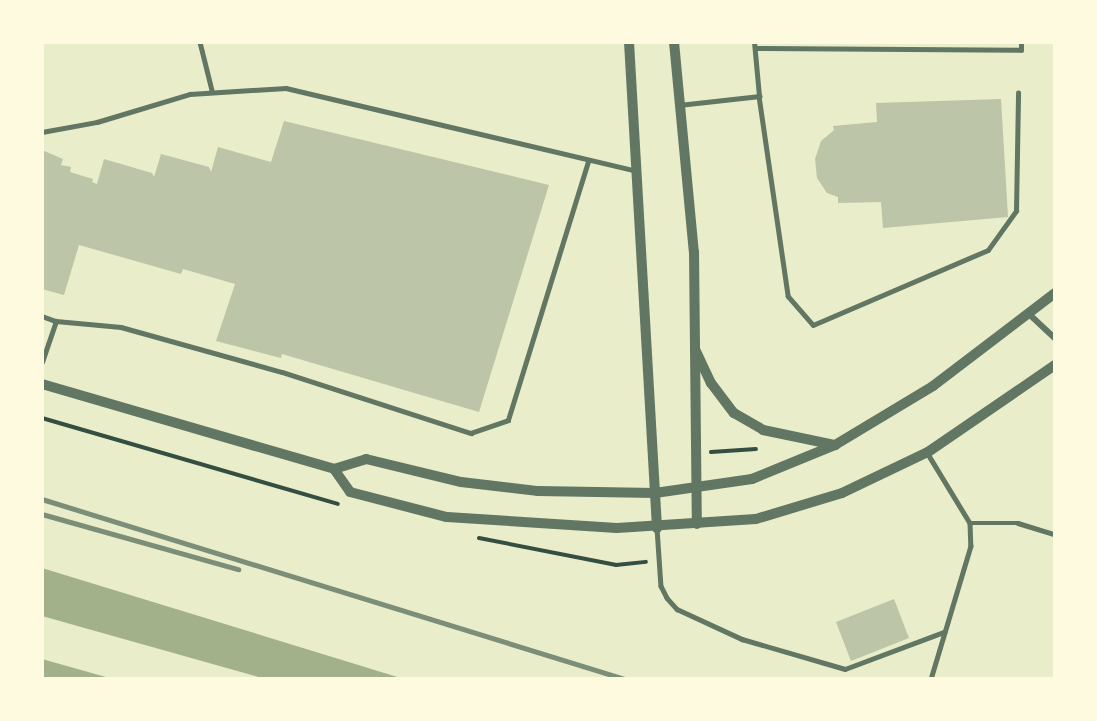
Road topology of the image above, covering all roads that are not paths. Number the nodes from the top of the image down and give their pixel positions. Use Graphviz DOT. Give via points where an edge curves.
graph roads {
  1 [pos="200,42"];
  2 [pos="629,42"];
  3 [pos="674,42"];
  4 [pos="1021,42"];
  5 [pos="755,45"];
  6 [pos="212,90"];
  7 [pos="1018,93"];
  8 [pos="759,96"];
  9 [pos="679,105"];
  10 [pos="42,132"];
  11 [pos="588,161"];
  12 [pos="636,171"];
  13 [pos="1055,292"];
  14 [pos="1030,315"];
  15 [pos="42,316"];
  16 [pos="56,321"];
  17 [pos="1055,338"];
  18 [pos="694,346"];
  19 [pos="42,362"];
  20 [pos="1055,365"];
  21 [pos="42,384"];
  22 [pos="835,445"];
  23 [pos="928,452"];
  24 [pos="334,469"];
  25 [pos="693,489"];
  26 [pos="655,493"];
  27 [pos="970,523"];
  28 [pos="697,524"];
  29 [pos="657,528"];
  30 [pos="1055,534"];
  31 [pos="944,632"];
  32 [pos="932,676"];
  1 -- 6 [label="lane"];
  2 -- 12 [label="street"];
  3 -- 9 [label="street"];
  4 -- 5 [label="lane" via="1021,50"];
  5 -- 8 [label="lane"];
  6 -- 10 [label="lane" via="97,122"];
  6 -- 11 [label="lane" via="286,88"];
  7 -- 8 [label="lane" via="1016,211 988,250 813,326 788,296"];
  8 -- 9 [label="lane"];
  9 -- 18 [label="street" via="694,252"];
  11 -- 12 [label="lane"];
  11 -- 16 [label="lane" via="508,420 471,433 282,372 121,327"];
  12 -- 26 [label="street"];
  13 -- 14 [label="street"];
  14 -- 17 [label="street"];
  14 -- 22 [label="street" via="933,386"];
  15 -- 16 [label="lane"];
  16 -- 19 [label="lane"];
  18 -- 22 [label="street" via="711,383 734,413 763,430"];
  18 -- 25 [label="street"];
  20 -- 23 [label="street"];
  21 -- 24 [label="street"];
  22 -- 25 [label="street" via="752,479"];
  23 -- 27 [label="lane"];
  23 -- 28 [label="street" via="842,494 756,519"];
  24 -- 26 [label="street" via="366,459 472,483 538,491"];
  24 -- 29 [label="street" via="350,492 447,517 536,525"];
  25 -- 26 [label="street"];
  25 -- 28 [label="street"];
  26 -- 29 [label="street"];
  27 -- 30 [label="lane" via="1018,523"];
  27 -- 31 [label="lane" via="972,546"];
  28 -- 29 [label="street"];
  29 -- 31 [label="lane" via="658,561 667,598 676,609 742,639 845,669"];
  31 -- 32 [label="lane"];
}
